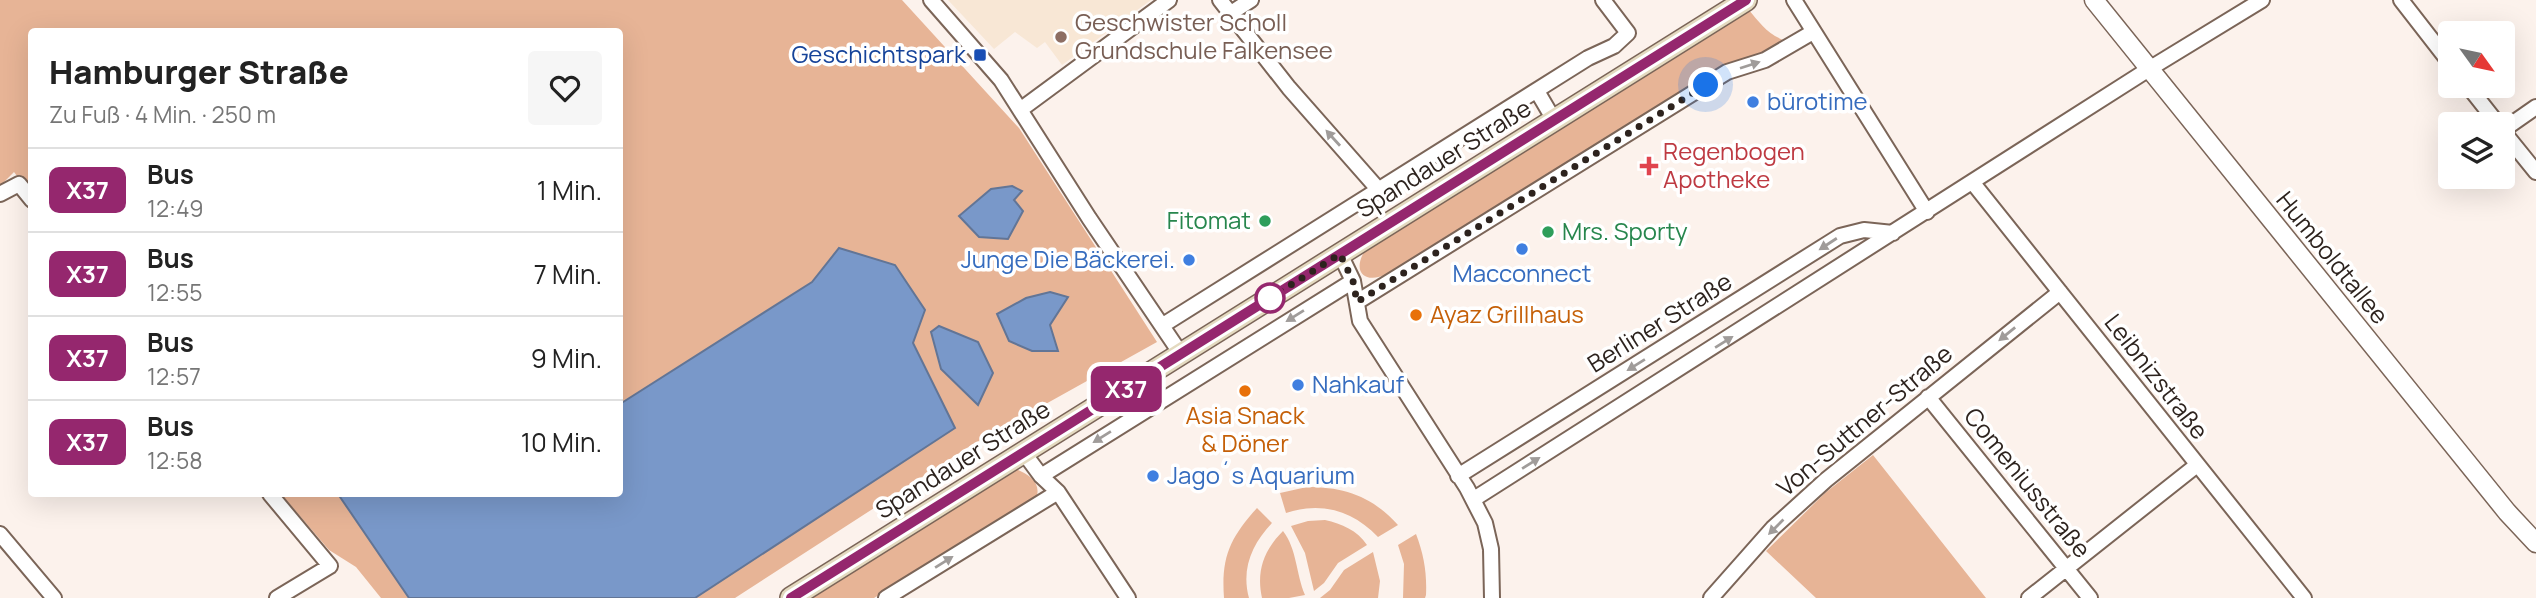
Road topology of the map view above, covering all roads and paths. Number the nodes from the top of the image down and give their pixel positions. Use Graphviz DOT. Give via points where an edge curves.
graph roads {
  1 [pos="931,0"];
  2 [pos="1169,0"];
  3 [pos="1220,0"];
  4 [pos="1251,0"];
  5 [pos="1603,0"];
  6 [pos="1746,0"];
  7 [pos="1794,0"];
  8 [pos="2094,0"];
  9 [pos="2262,0"];
  10 [pos="2401,0"];
  11 [pos="1231,13"];
  12 [pos="1813,32"];
  13 [pos="2438,48"];
  14 [pos="2150,69"];
  15 [pos="1537,90"];
  16 [pos="2477,98"];
  17 [pos="2536,107"];
  18 [pos="1020,110"];
  19 [pos="2489,112"];
  20 [pos="1554,120"];
  21 [pos="2515,122"];
  22 [pos="2515,145"];
  23 [pos="2536,172"];
  24 [pos="1973,183"];
  25 [pos="1378,190"];
  26 [pos="0,194"];
  27 [pos="28,195"];
  28 [pos="1927,212"];
  29 [pos="1893,233"];
  30 [pos="1340,254"];
  31 [pos="1353,281"];
  32 [pos="2060,292"];
  33 [pos="1357,302"];
  34 [pos="1163,325"];
  35 [pos="1181,354"];
  36 [pos="1928,397"];
  37 [pos="1024,453"];
  38 [pos="2197,465"];
  39 [pos="1041,476"];
  40 [pos="1458,476"];
  41 [pos="1058,492"];
  42 [pos="272,497"];
  43 [pos="1474,499"];
  44 [pos="0,534"];
  45 [pos="2536,543"];
  46 [pos="2066,568"];
  47 [pos="54,598"];
  48 [pos="277,598"];
  49 [pos="791,598"];
  50 [pos="886,598"];
  51 [pos="1128,598"];
  52 [pos="1492,598"];
  53 [pos="1711,598"];
  54 [pos="2029,598"];
  55 [pos="2090,598"];
  56 [pos="2304,598"];
  1 -- 18 [label="street" via="1001,80"];
  2 -- 18 [label="street"];
  3 -- 11 [label="street"];
  4 -- 11 [label="street"];
  5 -- 15 [label="street, Spandauer Straße" via="1628,33 1614,46"];
  6 -- 20 [label="main road, Spandauer Straße"];
  7 -- 12 [label="street"];
  8 -- 14 [label="street, Humboldtallee"];
  9 -- 14 [label="street, Berliner Straße"];
  10 -- 13 [label="street"];
  25 -- 11 [label="street, one-way"];
  12 -- 28 [label="street"];
  33 -- 12 [label="street, one-way" via="1727,72 1765,60"];
  14 -- 24 [label="street, Berliner Straße"];
  14 -- 45 [label="street, Humboldtallee"];
  15 -- 20 [label="street, Spandauer Straße"];
  15 -- 25 [label="street, Spandauer Straße"];
  16 -- 19 [label="street"];
  17 -- 21 [label="street"];
  18 -- 34 [label="street"];
  20 -- 30 [label="main road, Spandauer Straße"];
  22 -- 23 [label="street"];
  24 -- 28 [label="street, Berliner Straße"];
  24 -- 32 [label="street, Leibnizstraße"];
  25 -- 34 [label="street, Spandauer Straße"];
  26 -- 27 [label="street" via="19,184"];
  28 -- 29 [label="street, Berliner Straße"];
  29 -- 40 [label="street, Berliner Straße, one-way" via="1864,230 1840,236"];
  43 -- 29 [label="street, Berliner Straße, one-way"];
  30 -- 31 [label="street"];
  30 -- 35 [label="main road, Spandauer Straße"];
  31 -- 33 [label="street"];
  31 -- 39 [label="street, one-way"];
  32 -- 36 [label="street, Von-Suttner-Straße, one-way"];
  32 -- 38 [label="street, Leibnizstraße"];
  33 -- 40 [label="street" via="1360,321"];
  34 -- 35 [label="street"];
  35 -- 37 [label="main road, Spandauer Straße"];
  36 -- 46 [label="street, Comeniusstraße"];
  36 -- 53 [label="street, Von-Suttner-Straße, one-way" via="1773,528"];
  37 -- 39 [label="street"];
  37 -- 49 [label="main road, Spandauer Straße"];
  38 -- 46 [label="street"];
  38 -- 56 [label="street, Leibnizstraße"];
  39 -- 41 [label="street"];
  40 -- 43 [label="street"];
  50 -- 41 [label="street, one-way"];
  41 -- 51 [label="street"];
  42 -- 48 [label="street" via="330,566"];
  43 -- 52 [label="street" via="1491,549"];
  44 -- 47 [label="street"];
  46 -- 54 [label="street"];
  46 -- 55 [label="street, Comeniusstraße"];
}
